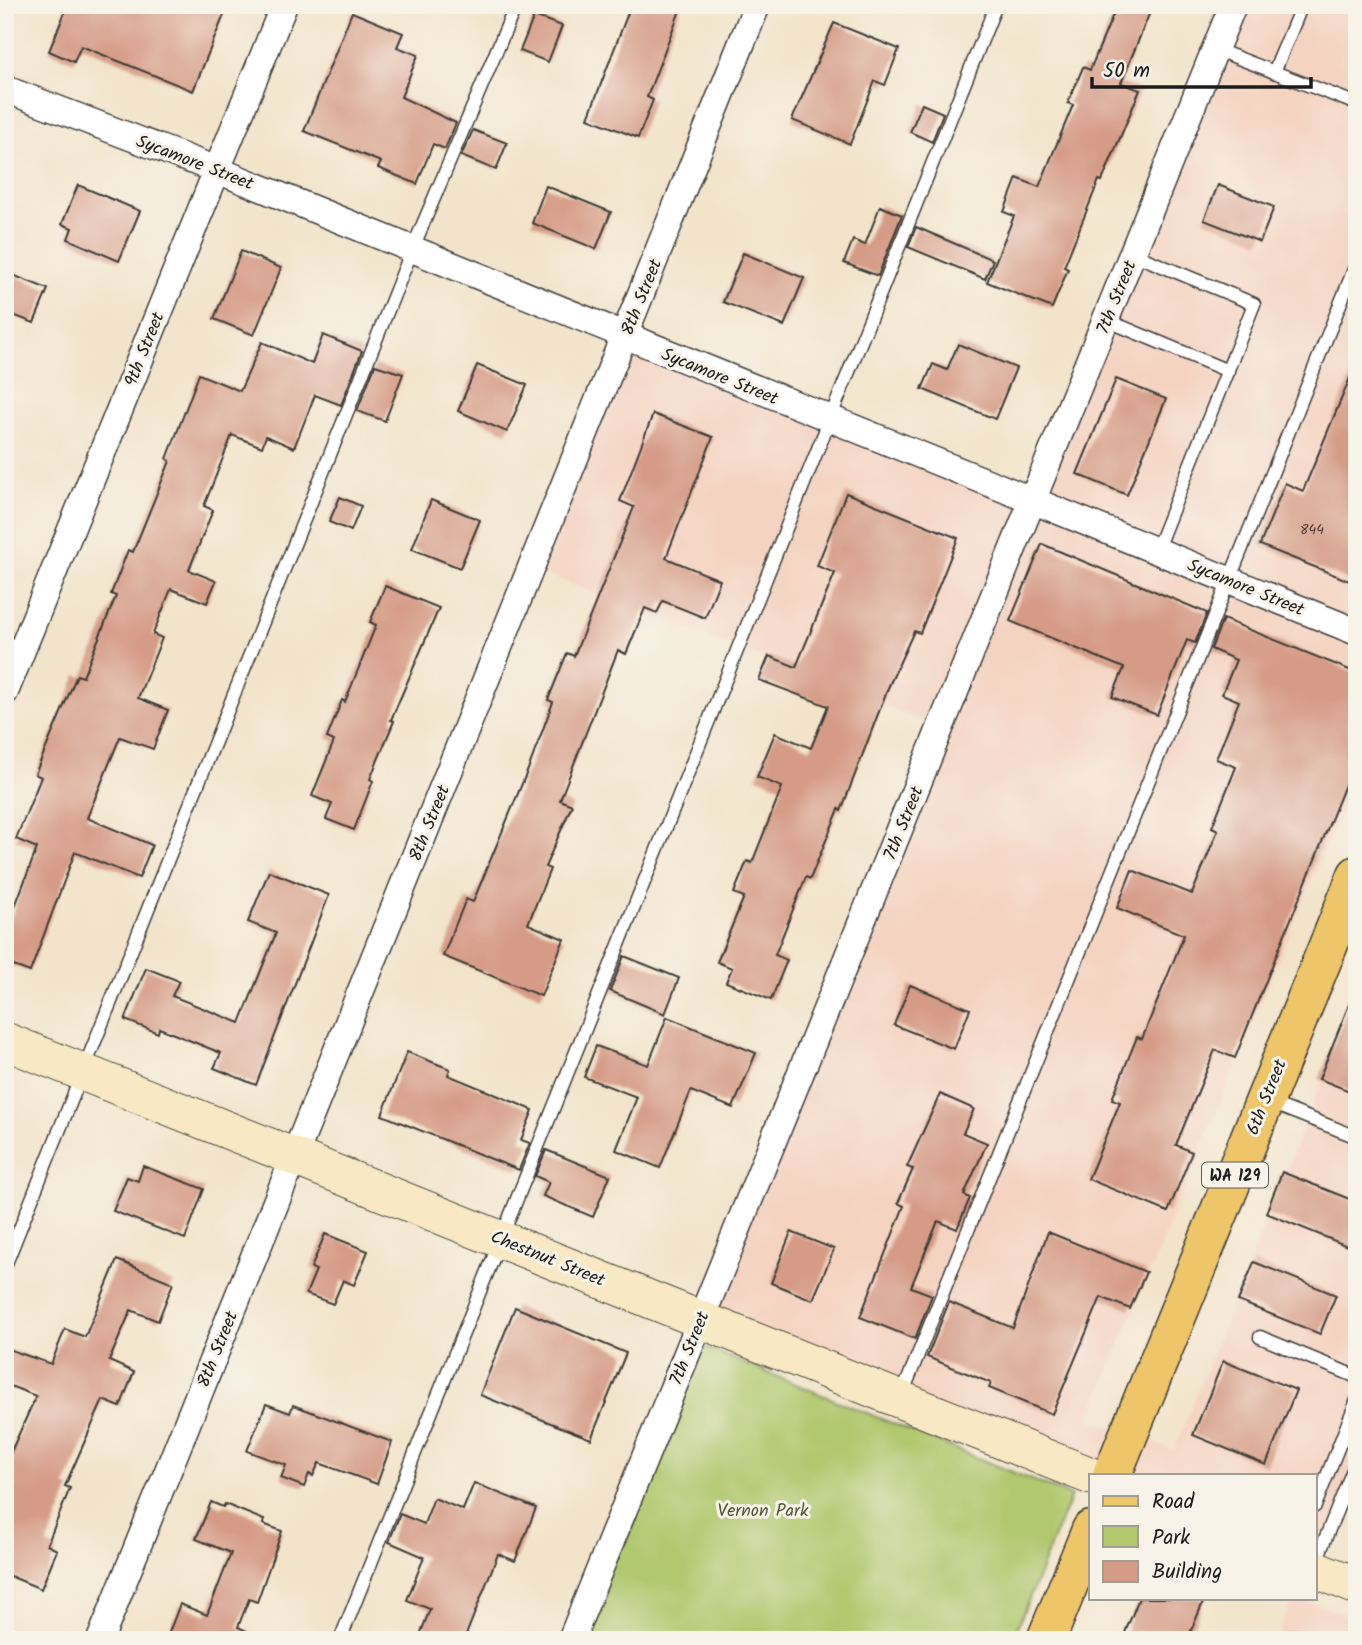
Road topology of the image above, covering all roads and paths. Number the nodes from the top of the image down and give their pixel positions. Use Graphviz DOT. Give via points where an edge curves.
graph roads {
  1 [pos="284,5"];
  2 [pos="516,5"];
  3 [pos="757,5"];
  4 [pos="996,5"];
  5 [pos="1233,5"];
  6 [pos="1302,5"];
  7 [pos="1215,49"];
  8 [pos="1274,72"];
  9 [pos="7,94"];
  10 [pos="1357,104"];
  11 [pos="217,170"];
  12 [pos="412,250"];
  13 [pos="1133,254"];
  14 [pos="1357,262"];
  15 [pos="1106,320"];
  16 [pos="625,337"];
  17 [pos="1228,370"];
  18 [pos="832,421"];
  19 [pos="1033,502"];
  20 [pos="1156,552"];
  21 [pos="1229,581"];
  22 [pos="1357,632"];
  23 [pos="5,692"];
  24 [pos="1357,875"];
  25 [pos="5,1041"];
  26 [pos="83,1072"];
  27 [pos="1265,1100"];
  28 [pos="1357,1137"];
  29 [pos="295,1156"];
  30 [pos="501,1240"];
  31 [pos="5,1266"];
  32 [pos="701,1320"];
  33 [pos="1260,1337"];
  34 [pos="1357,1377"];
  35 [pos="900,1400"];
  36 [pos="1357,1400"];
  37 [pos="1357,1460"];
  38 [pos="1112,1474"];
  39 [pos="1089,1475"];
  40 [pos="1316,1503"];
  41 [pos="1089,1535"];
  42 [pos="1316,1564"];
  43 [pos="1316,1567"];
  44 [pos="1357,1586"];
  45 [pos="100,1640"];
  46 [pos="340,1640"];
  47 [pos="571,1640"];
  48 [pos="1046,1640"];
  1 -- 11 [label="street, 9th Street"];
  2 -- 12 [label="lane"];
  3 -- 16 [label="street, 8th Street"];
  4 -- 18 [label="lane"];
  5 -- 7 [label="street, 7th Street"];
  6 -- 8 [label="lane"];
  7 -- 8 [label="lane"];
  7 -- 13 [label="street, 7th Street"];
  8 -- 10 [label="lane"];
  9 -- 11 [label="street, Sycamore Street"];
  11 -- 12 [label="street, Sycamore Street"];
  11 -- 23 [label="street, 9th Street"];
  12 -- 16 [label="street, Sycamore Street"];
  12 -- 26 [label="lane"];
  13 -- 15 [label="street, 7th Street"];
  13 -- 17 [label="lane" via="1254,304"];
  14 -- 21 [label="lane"];
  15 -- 17 [label="lane"];
  15 -- 19 [label="street, 7th Street"];
  16 -- 18 [label="street, Sycamore Street"];
  16 -- 29 [label="street, 8th Street"];
  17 -- 20 [label="lane"];
  18 -- 19 [label="street, Sycamore Street"];
  18 -- 30 [label="lane"];
  19 -- 20 [label="street, Sycamore Street"];
  19 -- 32 [label="street, 7th Street"];
  20 -- 21 [label="street, Sycamore Street"];
  21 -- 22 [label="street, Sycamore Street"];
  21 -- 35 [label="lane"];
  24 -- 27 [label="main road, 6th Street / WA 129"];
  25 -- 26 [label="street, Chestnut Street"];
  26 -- 29 [label="street, Chestnut Street"];
  26 -- 31 [label="lane"];
  27 -- 28 [label="lane"];
  27 -- 38 [label="main road, 6th Street / WA 129"];
  29 -- 30 [label="street, Chestnut Street"];
  29 -- 45 [label="street, 8th Street"];
  30 -- 32 [label="street, Chestnut Street"];
  30 -- 46 [label="lane"];
  32 -- 35 [label="street, Chestnut Street"];
  32 -- 47 [label="street, 7th Street"];
  33 -- 34 [label="lane"];
  35 -- 39 [label="street, Chestnut Street"];
  36 -- 40 [label="lane"];
  37 -- 42 [label="lane"];
  41 -- 48 [label="main road"];
  43 -- 44 [label="street"];
}
